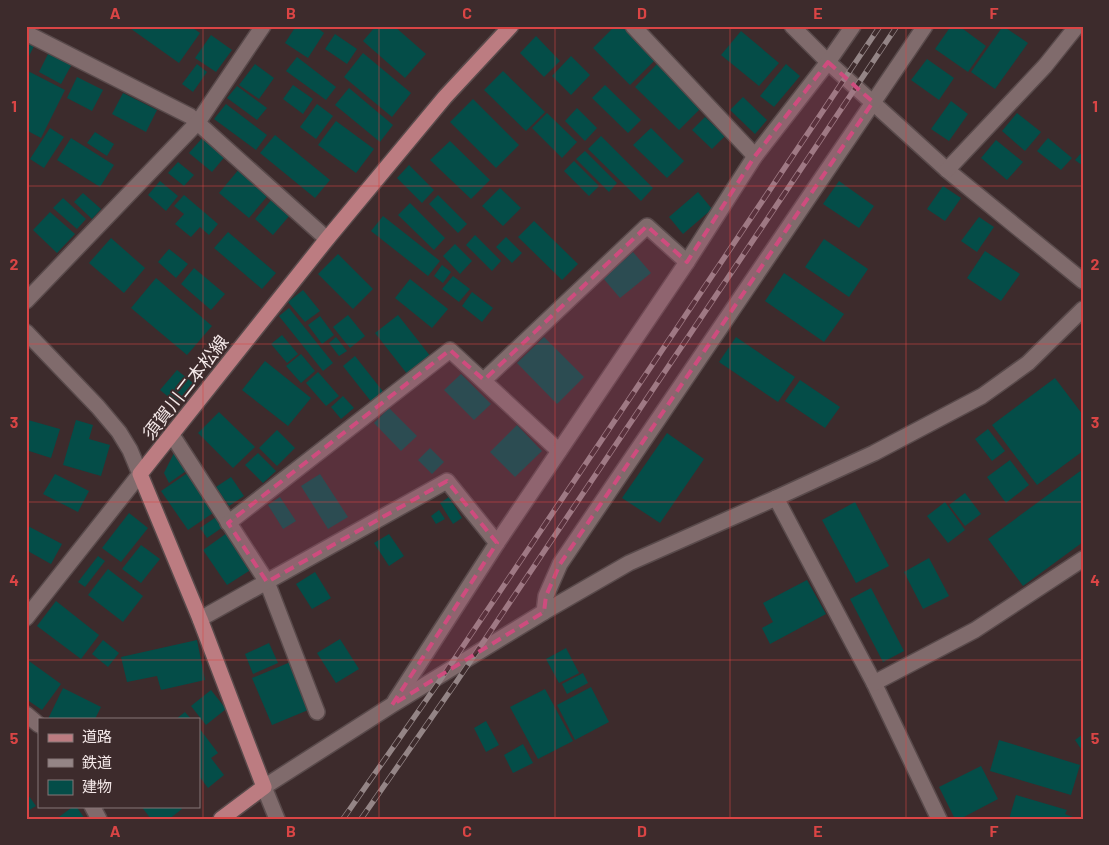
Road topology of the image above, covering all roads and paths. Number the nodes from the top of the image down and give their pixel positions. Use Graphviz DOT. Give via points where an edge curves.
graph roads {
  1 [pos="263,26"];
  2 [pos="511,26"];
  3 [pos="633,26"];
  4 [pos="792,26"];
  5 [pos="853,26"];
  6 [pos="926,26"];
  7 [pos="1077,26"];
  8 [pos="26,33"];
  9 [pos="828,62"];
  10 [pos="873,102"];
  11 [pos="198,122"];
  12 [pos="755,156"];
  13 [pos="947,170"];
  14 [pos="328,239"];
  15 [pos="686,262"];
  16 [pos="1083,281"];
  17 [pos="27,299"];
  18 [pos="1083,308"];
  19 [pos="26,332"];
  20 [pos="484,380"];
  21 [pos="172,435"];
  22 [pos="558,452"];
  23 [pos="140,474"];
  24 [pos="776,498"];
  25 [pos="228,523"];
  26 [pos="497,543"];
  27 [pos="1080,566"];
  28 [pos="267,582"];
  29 [pos="544,612"];
  30 [pos="26,618"];
  31 [pos="200,619"];
  32 [pos="874,683"];
  33 [pos="392,705"];
  34 [pos="317,712"];
  35 [pos="26,714"];
  36 [pos="38,725"];
  37 [pos="264,786"];
  38 [pos="221,819"];
  39 [pos="277,819"];
  40 [pos="940,819"];
  1 -- 11 [label="street"];
  2 -- 14 [label="main road, 須賀川二本松線" via="445,97"];
  3 -- 12 [label="street"];
  4 -- 9 [label="street"];
  5 -- 9 [label="street"];
  6 -- 10 [label="street"];
  7 -- 13 [label="street" via="1045,66"];
  8 -- 11 [label="street"];
  9 -- 10 [label="street"];
  9 -- 12 [label="street"];
  10 -- 13 [label="street"];
  10 -- 29 [label="street" via="560,564 546,596"];
  11 -- 14 [label="street"];
  11 -- 17 [label="street"];
  12 -- 15 [label="street"];
  13 -- 16 [label="street"];
  14 -- 21 [label="main road, 須賀川二本松線"];
  15 -- 20 [label="street" via="646,226"];
  15 -- 22 [label="street"];
  18 -- 24 [label="street" via="1028,362 982,396 874,453"];
  19 -- 23 [label="street" via="119,432"];
  20 -- 22 [label="street"];
  20 -- 25 [label="street" via="450,350"];
  21 -- 23 [label="main road, 須賀川二本松線"];
  21 -- 25 [label="street"];
  22 -- 26 [label="street"];
  23 -- 30 [label="street"];
  23 -- 31 [label="main road"];
  24 -- 29 [label="street" via="629,563"];
  24 -- 32 [label="street"];
  25 -- 28 [label="street"];
  26 -- 28 [label="street" via="447,481"];
  26 -- 33 [label="street"];
  27 -- 32 [label="street" via="975,630"];
  28 -- 31 [label="street"];
  28 -- 34 [label="street"];
  29 -- 33 [label="street"];
  31 -- 37 [label="main road"];
  32 -- 40 [label="street"];
  33 -- 37 [label="street"];
  35 -- 36 [label="street"];
  37 -- 38 [label="main road"];
  37 -- 39 [label="street"];
}
